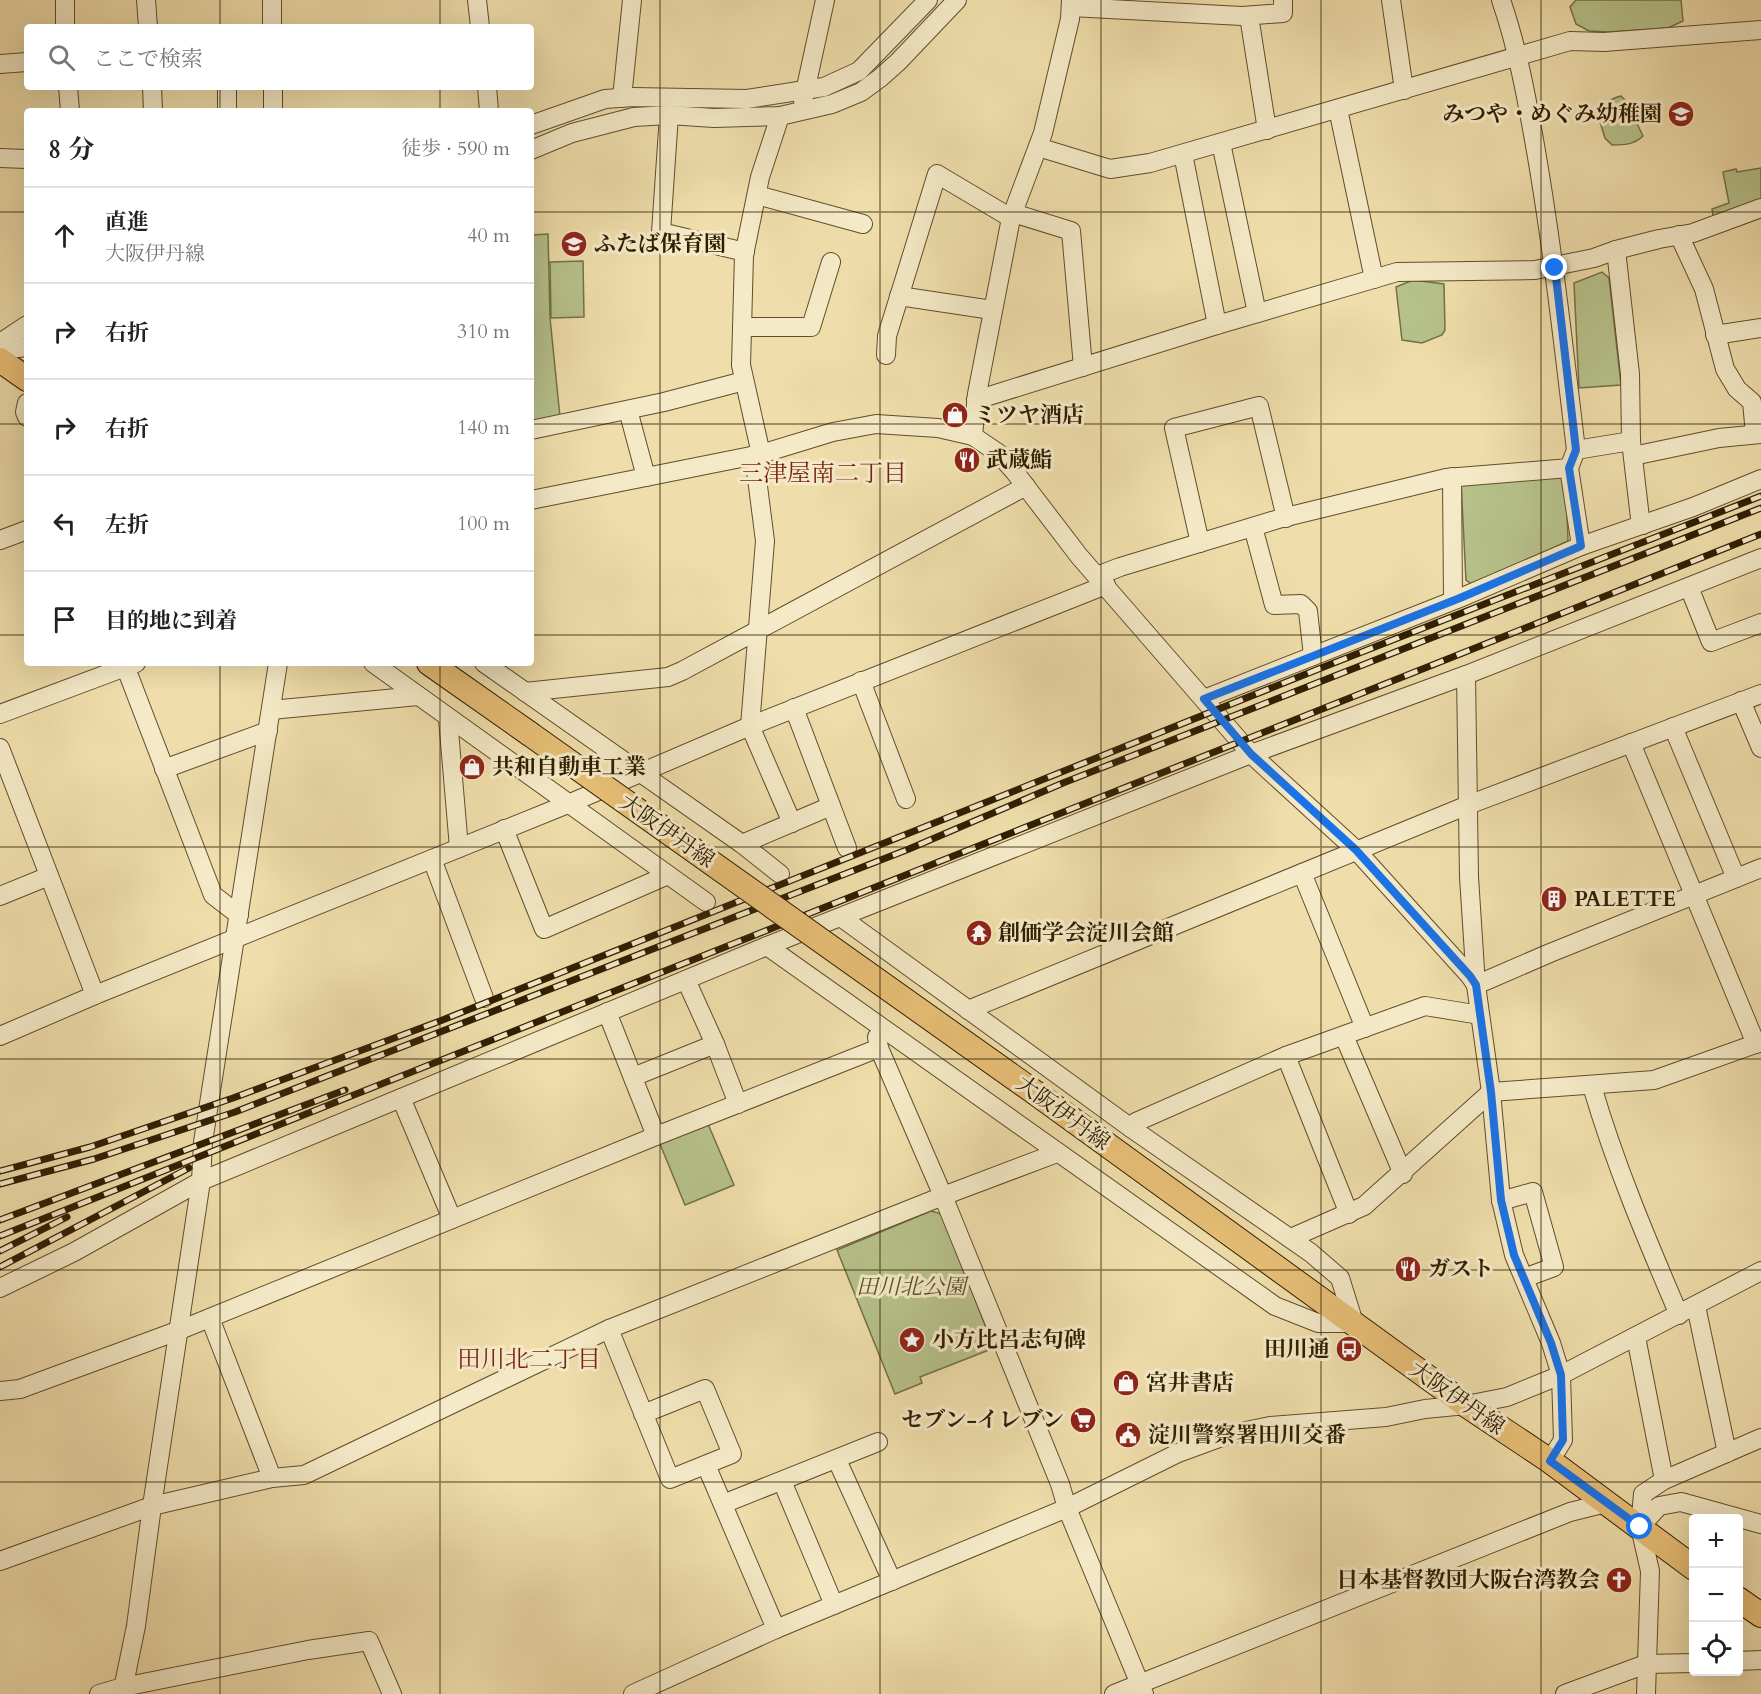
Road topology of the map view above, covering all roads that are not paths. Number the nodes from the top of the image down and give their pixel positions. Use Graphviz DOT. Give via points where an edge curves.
graph roads {
  1 [pos="64,0"];
  2 [pos="147,0"];
  3 [pos="272,0"];
  4 [pos="477,0"];
  5 [pos="632,0"];
  6 [pos="825,0"];
  7 [pos="928,0"];
  8 [pos="957,0"];
  9 [pos="1283,0"];
  10 [pos="1390,0"];
  11 [pos="1501,0"];
  12 [pos="1071,4"];
  13 [pos="1249,16"];
  14 [pos="66,24"];
  15 [pos="148,24"];
  16 [pos="272,24"];
  17 [pos="480,24"];
  18 [pos="1761,30"];
  19 [pos="1518,55"];
  20 [pos="24,62"];
  21 [pos="0,64"];
  22 [pos="68,90"];
  23 [pos="152,90"];
  24 [pos="227,90"];
  25 [pos="273,90"];
  26 [pos="487,90"];
  27 [pos="1404,90"];
  28 [pos="805,91"];
  29 [pos="622,98"];
  30 [pos="70,108"];
  31 [pos="153,108"];
  32 [pos="227,108"];
  33 [pos="273,108"];
  34 [pos="489,108"];
  35 [pos="1338,109"];
  36 [pos="800,111"];
  37 [pos="669,115"];
  38 [pos="780,116"];
  39 [pos="534,124"];
  40 [pos="1267,130"];
  41 [pos="1221,143"];
  42 [pos="1038,147"];
  43 [pos="534,149"];
  44 [pos="1183,154"];
  45 [pos="0,158"];
  46 [pos="24,159"];
  47 [pos="756,195"];
  48 [pos="1761,208"];
  49 [pos="1012,216"];
  50 [pos="863,224"];
  51 [pos="1679,235"];
  52 [pos="1616,250"];
  53 [pos="745,252"];
  54 [pos="831,262"];
  55 [pos="1555,268"];
  56 [pos="1374,279"];
  57 [pos="899,296"];
  58 [pos="992,310"];
  59 [pos="1257,313"];
  60 [pos="1217,325"];
  61 [pos="24,327"];
  62 [pos="742,327"];
  63 [pos="1761,328"];
  64 [pos="1715,335"];
  65 [pos="0,342"];
  66 [pos="24,347"];
  67 [pos="0,350"];
  68 [pos="886,356"];
  69 [pos="0,360"];
  70 [pos="1083,367"];
  71 [pos="24,378"];
  72 [pos="744,381"];
  73 [pos="976,400"];
  74 [pos="628,410"];
  75 [pos="534,429"];
  76 [pos="1758,434"];
  77 [pos="973,436"];
  78 [pos="1632,448"];
  79 [pos="1576,450"];
  80 [pos="758,454"];
  81 [pos="1569,468"];
  82 [pos="646,477"];
  83 [pos="1452,477"];
  84 [pos="1761,479"];
  85 [pos="1026,486"];
  86 [pos="534,499"];
  87 [pos="1286,518"];
  88 [pos="1643,525"];
  89 [pos="1253,527"];
  90 [pos="24,531"];
  91 [pos="0,540"];
  92 [pos="1200,543"];
  93 [pos="1581,546"];
  94 [pos="1761,558"];
  95 [pos="1101,581"];
  96 [pos="1689,587"];
  97 [pos="1454,600"];
  98 [pos="1761,623"];
  99 [pos="757,630"];
  100 [pos="1313,656"];
  101 [pos="124,666"];
  102 [pos="130,666"];
  103 [pos="278,666"];
  104 [pos="377,666"];
  105 [pos="433,666"];
  106 [pos="488,666"];
  107 [pos="1466,675"];
  108 [pos="861,681"];
  109 [pos="525,692"];
  110 [pos="1761,694"];
  111 [pos="418,696"];
  112 [pos="1204,699"];
  113 [pos="1742,701"];
  114 [pos="794,708"];
  115 [pos="271,710"];
  116 [pos="0,714"];
  117 [pos="448,719"];
  118 [pos="750,726"];
  119 [pos="1673,727"];
  120 [pos="268,731"];
  121 [pos="1631,743"];
  122 [pos="0,748"];
  123 [pos="1761,748"];
  124 [pos="1251,754"];
  125 [pos="164,769"];
  126 [pos="641,772"];
  127 [pos="906,799"];
  128 [pos="568,804"];
  129 [pos="1468,805"];
  130 [pos="831,806"];
  131 [pos="792,823"];
  132 [pos="504,830"];
  133 [pos="742,844"];
  134 [pos="459,848"];
  135 [pos="847,848"];
  136 [pos="1356,850"];
  137 [pos="432,859"];
  138 [pos="1761,868"];
  139 [pos="1302,873"];
  140 [pos="780,874"];
  141 [pos="668,875"];
  142 [pos="49,876"];
  143 [pos="1736,878"];
  144 [pos="1694,895"];
  145 [pos="0,896"];
  146 [pos="706,902"];
  147 [pos="239,915"];
  148 [pos="842,918"];
  149 [pos="234,939"];
  150 [pos="767,946"];
  151 [pos="686,980"];
  152 [pos="1476,985"];
  153 [pos="95,995"];
  154 [pos="484,998"];
  155 [pos="968,1010"];
  156 [pos="608,1012"];
  157 [pos="1480,1015"];
  158 [pos="875,1023"];
  159 [pos="1365,1028"];
  160 [pos="0,1036"];
  161 [pos="1344,1036"];
  162 [pos="1759,1043"];
  163 [pos="715,1044"];
  164 [pos="879,1048"];
  165 [pos="1286,1056"];
  166 [pos="633,1077"];
  167 [pos="1592,1086"];
  168 [pos="1491,1092"];
  169 [pos="401,1098"];
  170 [pos="738,1104"];
  171 [pos="1131,1128"];
  172 [pos="656,1136"];
  173 [pos="1058,1153"];
  174 [pos="1402,1174"];
  175 [pos="201,1181"];
  176 [pos="942,1196"];
  177 [pos="1502,1201"];
  178 [pos="1348,1214"];
  179 [pos="452,1219"];
  180 [pos="1291,1238"];
  181 [pos="1761,1271"];
  182 [pos="1524,1278"];
  183 [pos="0,1288"];
  184 [pos="1696,1306"];
  185 [pos="1679,1315"];
  186 [pos="210,1318"];
  187 [pos="1354,1323"];
  188 [pos="609,1329"];
  189 [pos="180,1330"];
  190 [pos="1636,1337"];
  191 [pos="1561,1375"];
  192 [pos="0,1391"];
  193 [pos="1466,1406"];
  194 [pos="643,1414"];
  195 [pos="1761,1438"];
  196 [pos="878,1442"];
  197 [pos="1727,1453"];
  198 [pos="837,1460"];
  199 [pos="1550,1461"];
  200 [pos="706,1465"];
  201 [pos="272,1478"];
  202 [pos="782,1480"];
  203 [pos="1664,1480"];
  204 [pos="1606,1503"];
  205 [pos="723,1504"];
  206 [pos="152,1506"];
  207 [pos="1067,1508"];
  208 [pos="1761,1524"];
  209 [pos="1640,1527"];
  210 [pos="0,1561"];
  211 [pos="1689,1564"];
  212 [pos="892,1581"];
  213 [pos="1743,1602"];
  214 [pos="834,1605"];
  215 [pos="1761,1615"];
  216 [pos="776,1629"];
  217 [pos="1761,1660"];
  218 [pos="1743,1661"];
  219 [pos="1689,1663"];
  220 [pos="1646,1664"];
  221 [pos="1142,1689"];
  222 [pos="1588,1689"];
  223 [pos="123,1690"];
  224 [pos="99,1694"];
  225 [pos="392,1694"];
  226 [pos="633,1694"];
  227 [pos="1114,1694"];
  228 [pos="1565,1694"];
  229 [pos="1646,1694"];
  1 -- 14 [label="street"];
  2 -- 15 [label="street"];
  3 -- 16 [label="street"];
  4 -- 17 [label="street"];
  5 -- 29 [label="street"];
  6 -- 28 [label="street"];
  7 -- 28 [label="street" via="859,71 838,82"];
  8 -- 36 [label="street" via="898,62 861,92"];
  9 -- 13 [label="street" via="1283,13"];
  10 -- 27 [label="street"];
  11 -- 19 [label="street"];
  12 -- 13 [label="street"];
  12 -- 42 [label="street"];
  13 -- 40 [label="street"];
  18 -- 19 [label="street" via="1570,41"];
  19 -- 27 [label="street"];
  19 -- 55 [label="street"];
  20 -- 21 [label="street"];
  22 -- 30 [label="street"];
  23 -- 31 [label="street"];
  24 -- 32 [label="street"];
  25 -- 33 [label="street"];
  26 -- 34 [label="street"];
  27 -- 35 [label="street"];
  28 -- 29 [label="street" via="747,99"];
  28 -- 36 [label="street"];
  29 -- 39 [label="street" via="605,99"];
  35 -- 40 [label="street"];
  35 -- 56 [label="street"];
  36 -- 38 [label="street"];
  37 -- 38 [label="street"];
  37 -- 43 [label="street" via="634,117 572,133"];
  37 -- 53 [label="street" via="661,232"];
  38 -- 47 [label="street"];
  40 -- 41 [label="street"];
  41 -- 44 [label="street"];
  41 -- 59 [label="street"];
  42 -- 44 [label="street" via="1110,169"];
  42 -- 49 [label="street"];
  44 -- 60 [label="street"];
  45 -- 46 [label="street"];
  47 -- 50 [label="street"];
  47 -- 53 [label="street"];
  48 -- 51 [label="street" via="1693,234"];
  49 -- 57 [label="street" via="937,174"];
  49 -- 58 [label="street"];
  49 -- 70 [label="street" via="1071,231"];
  51 -- 52 [label="street"];
  51 -- 64 [label="street" via="1704,289"];
  52 -- 55 [label="street"];
  52 -- 78 [label="street" via="1630,374"];
  53 -- 62 [label="street"];
  54 -- 62 [label="street" via="811,327"];
  55 -- 56 [label="street" via="1397,272"];
  55 -- 79 [label="street"];
  56 -- 59 [label="street"];
  57 -- 58 [label="street"];
  57 -- 68 [label="street" via="887,336"];
  58 -- 73 [label="street"];
  59 -- 60 [label="street"];
  60 -- 70 [label="street"];
  61 -- 65 [label="street"];
  62 -- 72 [label="street"];
  63 -- 64 [label="street"];
  64 -- 76 [label="street" via="1725,369 1737,389 1752,402"];
  66 -- 67 [label="street"];
  69 -- 71 [label="main road"];
  70 -- 73 [label="street"];
  72 -- 74 [label="street"];
  72 -- 80 [label="street"];
  73 -- 77 [label="street"];
  74 -- 75 [label="street"];
  74 -- 82 [label="street"];
  76 -- 78 [label="street"];
  77 -- 80 [label="street" via="938,428 876,424"];
  77 -- 85 [label="street" via="998,453"];
  78 -- 79 [label="street"];
  78 -- 88 [label="street"];
  79 -- 81 [label="street"];
  80 -- 82 [label="street"];
  80 -- 99 [label="street" via="765,541"];
  81 -- 83 [label="street"];
  81 -- 93 [label="street"];
  82 -- 86 [label="street"];
  83 -- 87 [label="street"];
  83 -- 97 [label="street"];
  84 -- 88 [label="street"];
  85 -- 95 [label="street"];
  85 -- 99 [label="street"];
  87 -- 89 [label="street"];
  87 -- 92 [label="street" via="1259,406 1174,428"];
  88 -- 93 [label="street"];
  89 -- 92 [label="street"];
  89 -- 100 [label="street" via="1274,605 1301,604 1308,611"];
  90 -- 91 [label="street"];
  92 -- 95 [label="street" via="1120,567"];
  93 -- 97 [label="street"];
  94 -- 96 [label="street"];
  95 -- 108 [label="street"];
  95 -- 112 [label="street"];
  96 -- 98 [label="street" via="1712,642"];
  96 -- 107 [label="street"];
  97 -- 100 [label="street"];
  99 -- 109 [label="street" via="668,677"];
  99 -- 118 [label="street"];
  100 -- 112 [label="street"];
  101 -- 116 [label="street"];
  102 -- 125 [label="street"];
  103 -- 115 [label="street"];
  104 -- 111 [label="street"];
  105 -- 187 [label="main road, 大阪伊丹線, bridge"];
  106 -- 109 [label="street"];
  107 -- 124 [label="street"];
  107 -- 129 [label="street"];
  108 -- 114 [label="street"];
  108 -- 127 [label="street"];
  109 -- 126 [label="street"];
  110 -- 113 [label="street"];
  111 -- 115 [label="street"];
  111 -- 117 [label="street"];
  112 -- 124 [label="street"];
  113 -- 119 [label="street"];
  113 -- 123 [label="street"];
  114 -- 118 [label="street"];
  114 -- 130 [label="street"];
  115 -- 120 [label="street"];
  117 -- 128 [label="street"];
  117 -- 134 [label="street"];
  118 -- 126 [label="street"];
  118 -- 131 [label="street"];
  119 -- 121 [label="street"];
  119 -- 143 [label="street"];
  120 -- 125 [label="street"];
  120 -- 147 [label="street"];
  121 -- 129 [label="street"];
  121 -- 144 [label="street"];
  122 -- 142 [label="street"];
  124 -- 136 [label="street"];
  124 -- 148 [label="street"];
  125 -- 147 [label="street" via="213,895"];
  126 -- 128 [label="street"];
  126 -- 133 [label="street"];
  128 -- 132 [label="street"];
  128 -- 141 [label="street"];
  129 -- 136 [label="street"];
  129 -- 152 [label="street"];
  130 -- 131 [label="street"];
  130 -- 135 [label="street"];
  131 -- 133 [label="street"];
  132 -- 134 [label="street"];
  132 -- 141 [label="street" via="544,929"];
  133 -- 140 [label="street"];
  134 -- 137 [label="street"];
  136 -- 139 [label="street"];
  136 -- 152 [label="street"];
  137 -- 149 [label="street"];
  137 -- 154 [label="street"];
  138 -- 143 [label="street"];
  139 -- 155 [label="street"];
  139 -- 159 [label="street"];
  141 -- 146 [label="street"];
  142 -- 145 [label="street"];
  142 -- 153 [label="street"];
  143 -- 144 [label="street"];
  144 -- 152 [label="street"];
  144 -- 162 [label="street"];
  147 -- 149 [label="street"];
  148 -- 150 [label="street"];
  148 -- 155 [label="street"];
  149 -- 153 [label="street"];
  149 -- 175 [label="street" via="203,1142"];
  150 -- 151 [label="street"];
  150 -- 158 [label="street"];
  151 -- 156 [label="street"];
  151 -- 163 [label="street"];
  152 -- 157 [label="street"];
  153 -- 160 [label="street"];
  155 -- 171 [label="street"];
  156 -- 166 [label="street"];
  156 -- 169 [label="street"];
  157 -- 159 [label="street" via="1425,1006"];
  157 -- 168 [label="street"];
  158 -- 164 [label="street"];
  158 -- 173 [label="street"];
  159 -- 161 [label="street"];
  161 -- 165 [label="street"];
  161 -- 174 [label="street"];
  162 -- 167 [label="street" via="1654,1080"];
  163 -- 166 [label="street"];
  163 -- 170 [label="street"];
  164 -- 170 [label="street"];
  164 -- 176 [label="street"];
  165 -- 171 [label="street" via="1136,1122"];
  165 -- 178 [label="street"];
  166 -- 172 [label="street"];
  167 -- 168 [label="street"];
  167 -- 185 [label="street" via="1640,1226"];
  168 -- 174 [label="street"];
  168 -- 177 [label="street"];
  169 -- 175 [label="street"];
  169 -- 179 [label="street"];
  170 -- 172 [label="street"];
  171 -- 180 [label="street"];
  172 -- 179 [label="street"];
  173 -- 176 [label="street"];
  173 -- 187 [label="street" via="1275,1306 1318,1323"];
  174 -- 178 [label="street" via="1364,1206"];
  175 -- 183 [label="street"];
  175 -- 189 [label="street"];
  176 -- 188 [label="street"];
  176 -- 207 [label="street"];
  177 -- 182 [label="street" via="1514,1255"];
  177 -- 182 [label="street" via="1533,1192 1554,1268"];
  178 -- 180 [label="street"];
  179 -- 186 [label="street"];
  180 -- 187 [label="street" via="1340,1278"];
  181 -- 184 [label="street"];
  182 -- 191 [label="street"];
  184 -- 185 [label="street"];
  184 -- 197 [label="street"];
  185 -- 190 [label="street"];
  186 -- 189 [label="street"];
  186 -- 201 [label="street"];
  187 -- 193 [label="main road, 大阪伊丹線"];
  188 -- 194 [label="street"];
  188 -- 201 [label="street" via="328,1465 304,1475"];
  189 -- 192 [label="street" via="20,1389"];
  189 -- 206 [label="street"];
  190 -- 191 [label="street"];
  190 -- 203 [label="street"];
  191 -- 193 [label="street" via="1507,1397"];
  191 -- 199 [label="street" via="1563,1440"];
  193 -- 199 [label="main road, 大阪伊丹線"];
  193 -- 207 [label="street" via="1269,1426 1227,1435 1178,1453"];
  194 -- 200 [label="street" via="670,1479"];
  194 -- 200 [label="street" via="705,1389 732,1454"];
  195 -- 197 [label="street"];
  196 -- 198 [label="street"];
  197 -- 203 [label="street"];
  198 -- 202 [label="street"];
  198 -- 212 [label="street"];
  199 -- 204 [label="main road, 大阪伊丹線"];
  200 -- 205 [label="street"];
  201 -- 206 [label="street"];
  202 -- 205 [label="street"];
  202 -- 214 [label="street"];
  203 -- 209 [label="street" via="1643,1494"];
  204 -- 209 [label="main road, 大阪伊丹線"];
  204 -- 221 [label="street" via="1570,1512"];
  205 -- 216 [label="street"];
  206 -- 210 [label="street"];
  206 -- 223 [label="street"];
  207 -- 212 [label="street"];
  207 -- 221 [label="street"];
  208 -- 209 [label="street" via="1681,1502 1659,1506"];
  209 -- 211 [label="main road, 大阪伊丹線"];
  209 -- 220 [label="street" via="1650,1571"];
  212 -- 214 [label="street"];
  213 -- 215 [label="main road"];
  214 -- 216 [label="street"];
  216 -- 226 [label="street"];
  217 -- 218 [label="street"];
  219 -- 220 [label="street"];
  220 -- 222 [label="street"];
  220 -- 229 [label="street"];
  221 -- 227 [label="street"];
  222 -- 228 [label="street"];
  223 -- 224 [label="street"];
  223 -- 225 [label="street" via="308,1650 369,1641"];
}
